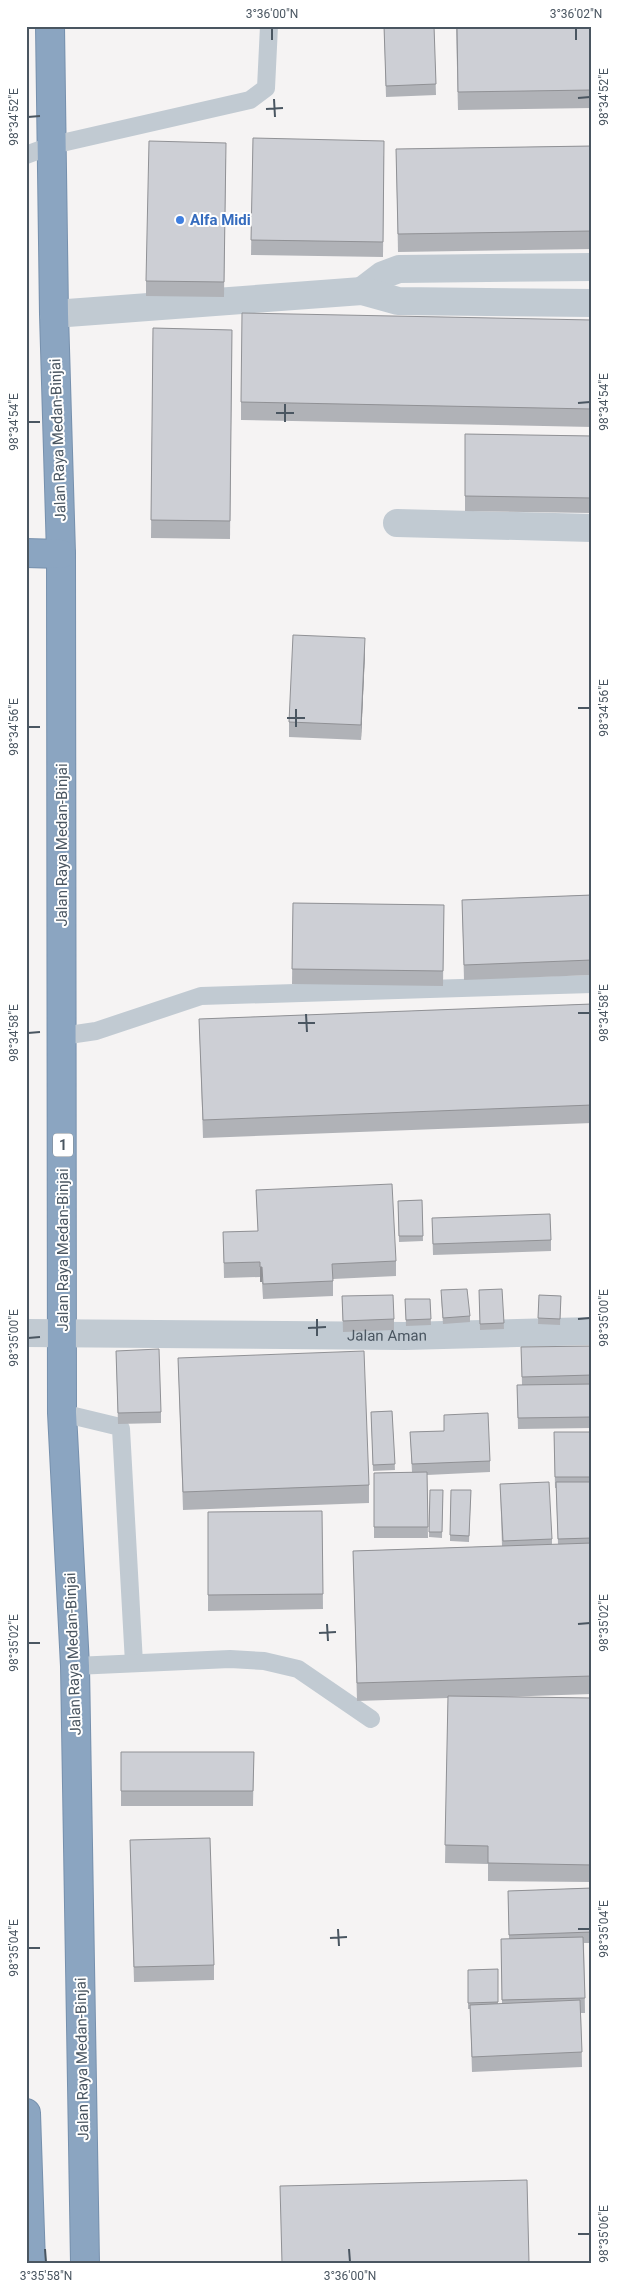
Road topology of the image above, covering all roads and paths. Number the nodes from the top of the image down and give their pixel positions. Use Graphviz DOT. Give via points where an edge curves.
graph roads {
  1 [pos="50,26"];
  2 [pos="270,26"];
  3 [pos="53,145"];
  4 [pos="26,155"];
  5 [pos="585,267"];
  6 [pos="362,291"];
  7 [pos="584,303"];
  8 [pos="54,314"];
  9 [pos="397,523"];
  10 [pos="592,528"];
  11 [pos="26,553"];
  12 [pos="61,554"];
  13 [pos="592,984"];
  14 [pos="62,1036"];
  15 [pos="592,1331"];
  16 [pos="26,1333"];
  17 [pos="64,1333"];
  18 [pos="62,1413"];
  19 [pos="134,1663"];
  20 [pos="75,1666"];
  21 [pos="371,1719"];
  22 [pos="26,2113"];
  23 [pos="31,2263"];
  24 [pos="85,2263"];
  1 -- 3 [label="highway, Jalan Raya Medan-Binjai / 1"];
  2 -- 3 [label="lane" via="266,88 250,100"];
  3 -- 4 [label="lane"];
  3 -- 8 [label="highway, Jalan Raya Medan-Binjai / 1"];
  5 -- 6 [label="street" via="399,269 383,275"];
  5 -- 7 [label="street"];
  6 -- 7 [label="street" via="398,301"];
  6 -- 8 [label="street"];
  8 -- 12 [label="highway, Jalan Raya Medan-Binjai / 1"];
  9 -- 10 [label="street"];
  11 -- 12 [label="highway"];
  12 -- 14 [label="highway, Jalan Raya Medan-Binjai / 1"];
  13 -- 14 [label="lane" via="200,996 96,1032"];
  14 -- 17 [label="highway, Jalan Raya Medan-Binjai / 1"];
  15 -- 17 [label="street, Jalan Aman" via="406,1336"];
  16 -- 17 [label="street, Jalan Aman"];
  17 -- 18 [label="highway, Jalan Raya Medan-Binjai / 1"];
  18 -- 19 [label="lane" via="121,1430"];
  18 -- 20 [label="highway, Jalan Raya Medan-Binjai / 1"];
  19 -- 20 [label="lane"];
  19 -- 21 [label="lane" via="230,1659 264,1661 298,1670"];
  20 -- 24 [label="highway, Jalan Raya Medan-Binjai / 1"];
  22 -- 23 [label="highway"];
}
